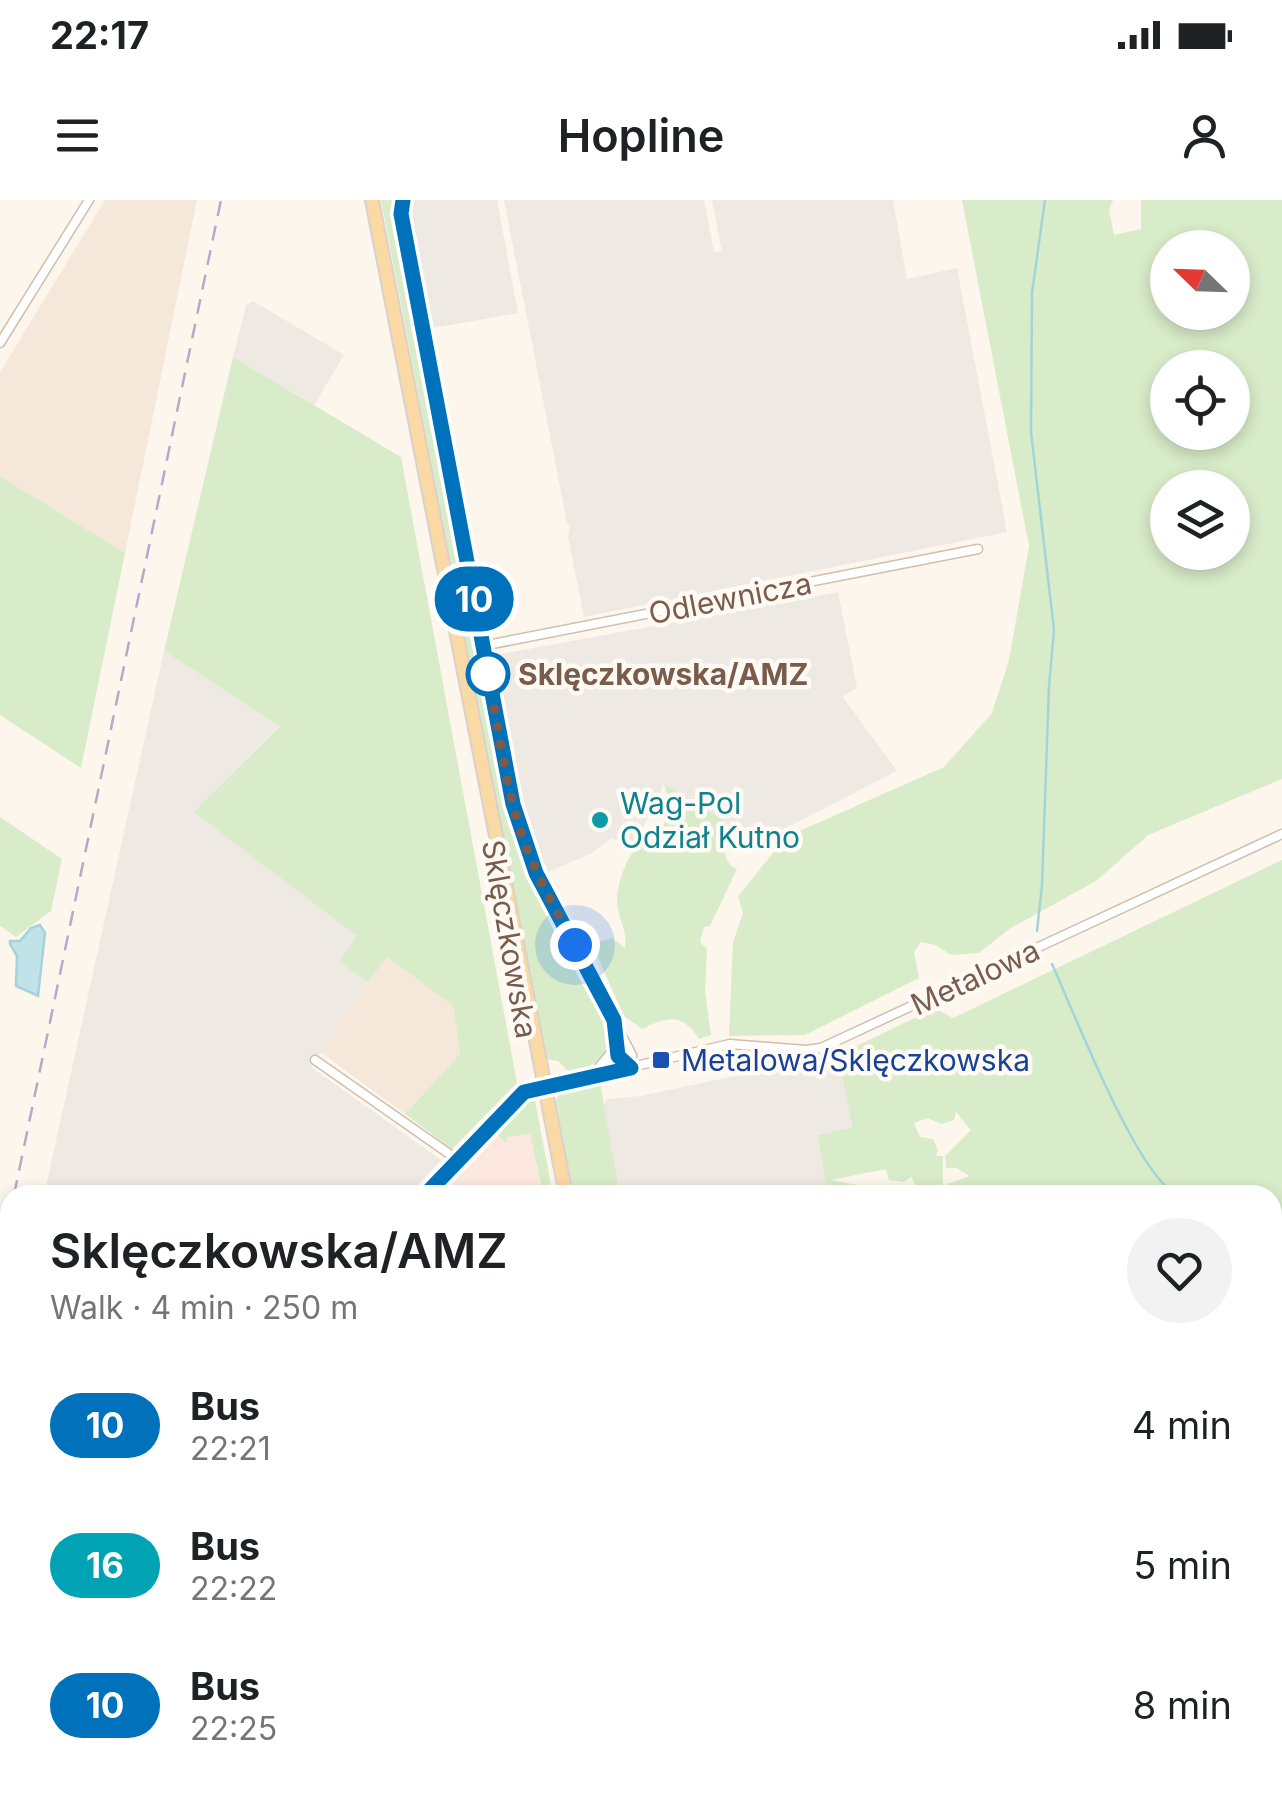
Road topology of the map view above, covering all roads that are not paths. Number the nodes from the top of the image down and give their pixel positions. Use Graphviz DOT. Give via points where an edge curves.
graph roads {
  1 [pos="89,200"];
  2 [pos="372,200"];
  3 [pos="403,200"];
  4 [pos="0,343"];
  5 [pos="978,549"];
  6 [pos="482,646"];
  7 [pos="1282,834"];
  8 [pos="616,1026"];
  9 [pos="616,1047"];
  10 [pos="315,1060"];
  11 [pos="631,1068"];
  12 [pos="592,1075"];
  13 [pos="542,1086"];
  14 [pos="458,1160"];
  15 [pos="434,1185"];
  16 [pos="557,1185"];
  17 [pos="564,1185"];
  1 -- 4 [label="street"];
  2 -- 13 [label="main road, Sklęczkowska"];
  3 -- 6 [label="street"];
  5 -- 6 [label="street, Odlewnicza"];
  6 -- 8 [label="street" via="523,839"];
  7 -- 11 [label="street, Metalowa" via="821,1048 730,1044"];
  8 -- 9 [label="street"];
  8 -- 11 [label="street" via="632,1055"];
  9 -- 11 [label="street"];
  9 -- 12 [label="street"];
  10 -- 14 [label="street"];
  11 -- 12 [label="street, Metalowa"];
  12 -- 13 [label="street, Metalowa"];
  13 -- 14 [label="street" via="524,1092"];
  13 -- 16 [label="main road, Sklęczkowska"];
  13 -- 17 [label="main road, Sklęczkowska"];
  14 -- 15 [label="street"];
}
